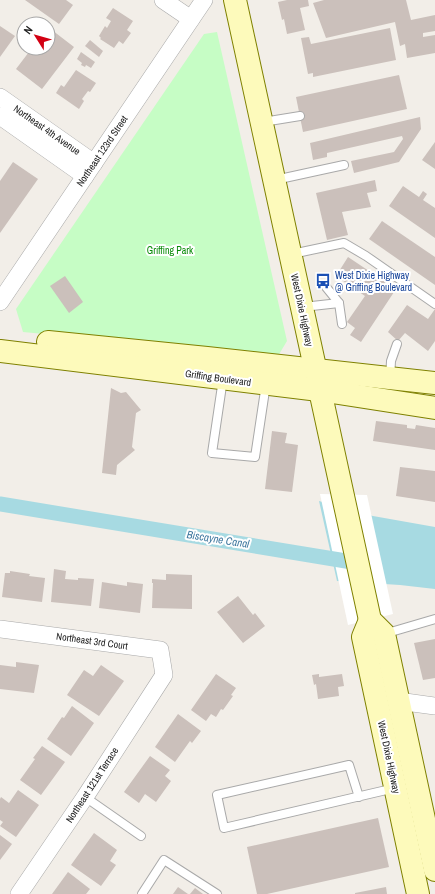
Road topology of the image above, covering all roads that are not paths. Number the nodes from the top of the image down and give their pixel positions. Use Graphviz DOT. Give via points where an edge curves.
graph roads {
  1 [pos="163,0"];
  2 [pos="204,0"];
  3 [pos="235,0"];
  4 [pos="185,11"];
  5 [pos="0,97"];
  6 [pos="0,116"];
  7 [pos="300,116"];
  8 [pos="262,122"];
  9 [pos="344,165"];
  10 [pos="90,169"];
  11 [pos="275,180"];
  12 [pos="291,254"];
  13 [pos="326,287"];
  14 [pos="0,302"];
  15 [pos="338,303"];
  16 [pos="435,304"];
  17 [pos="302,308"];
  18 [pos="342,324"];
  19 [pos="0,337"];
  20 [pos="397,344"];
  21 [pos="0,351"];
  22 [pos="223,378"];
  23 [pos="390,378"];
  24 [pos="317,380"];
  25 [pos="435,383"];
  26 [pos="266,384"];
  27 [pos="435,408"];
  28 [pos="435,619"];
  29 [pos="377,627"];
  30 [pos="0,629"];
  31 [pos="164,675"];
  32 [pos="398,701"];
  33 [pos="435,706"];
  34 [pos="396,788"];
  35 [pos="85,797"];
  36 [pos="359,797"];
  37 [pos="141,836"];
  38 [pos="435,870"];
  39 [pos="19,894"];
  40 [pos="142,894"];
  41 [pos="217,894"];
  42 [pos="418,894"];
  1 -- 4 [label="street"];
  2 -- 4 [label="street, Northeast 123rd Street"];
  3 -- 8 [label="main road, West Dixie Highway"];
  4 -- 10 [label="street, Northeast 123rd Street"];
  5 -- 10 [label="street, Northeast 4th Avenue"];
  6 -- 10 [label="street, Northeast 4th Avenue"];
  7 -- 8 [label="lane"];
  8 -- 11 [label="main road, West Dixie Highway"];
  9 -- 11 [label="lane"];
  10 -- 14 [label="street, Northeast 123rd Street"];
  11 -- 12 [label="main road, West Dixie Highway"];
  12 -- 16 [label="lane" via="344,243"];
  12 -- 17 [label="main road, West Dixie Highway"];
  13 -- 15 [label="lane"];
  15 -- 17 [label="lane"];
  15 -- 18 [label="lane"];
  17 -- 24 [label="main road, West Dixie Highway"];
  19 -- 24 [label="main road, Griffing Boulevard" via="208,358"];
  20 -- 23 [label="lane" via="391,361"];
  21 -- 22 [label="main road, Griffing Boulevard"];
  22 -- 26 [label="main road, Griffing Boulevard"];
  22 -- 26 [label="lane" via="212,453 255,457"];
  23 -- 24 [label="main road, Griffing Boulevard"];
  23 -- 25 [label="main road, Griffing Boulevard"];
  24 -- 26 [label="main road, Griffing Boulevard"];
  24 -- 27 [label="main road, Griffing Boulevard"];
  24 -- 29 [label="main road, West Dixie Highway"];
  28 -- 29 [label="lane"];
  29 -- 32 [label="main road, West Dixie Highway"];
  29 -- 34 [label="main road, West Dixie Highway" via="363,637"];
  30 -- 31 [label="street, Northeast 3rd Court" via="160,650"];
  31 -- 35 [label="street, Northeast 121st Terrace"];
  32 -- 33 [label="street"];
  32 -- 38 [label="main road, West Dixie Highway"];
  34 -- 36 [label="lane"];
  34 -- 42 [label="main road, West Dixie Highway"];
  35 -- 37 [label="lane"];
  35 -- 39 [label="street, Northeast 121st Terrace"];
  36 -- 36 [label="lane" via="224,828 218,795 349,765"];
  40 -- 41 [label="lane" via="164,860"];
}
